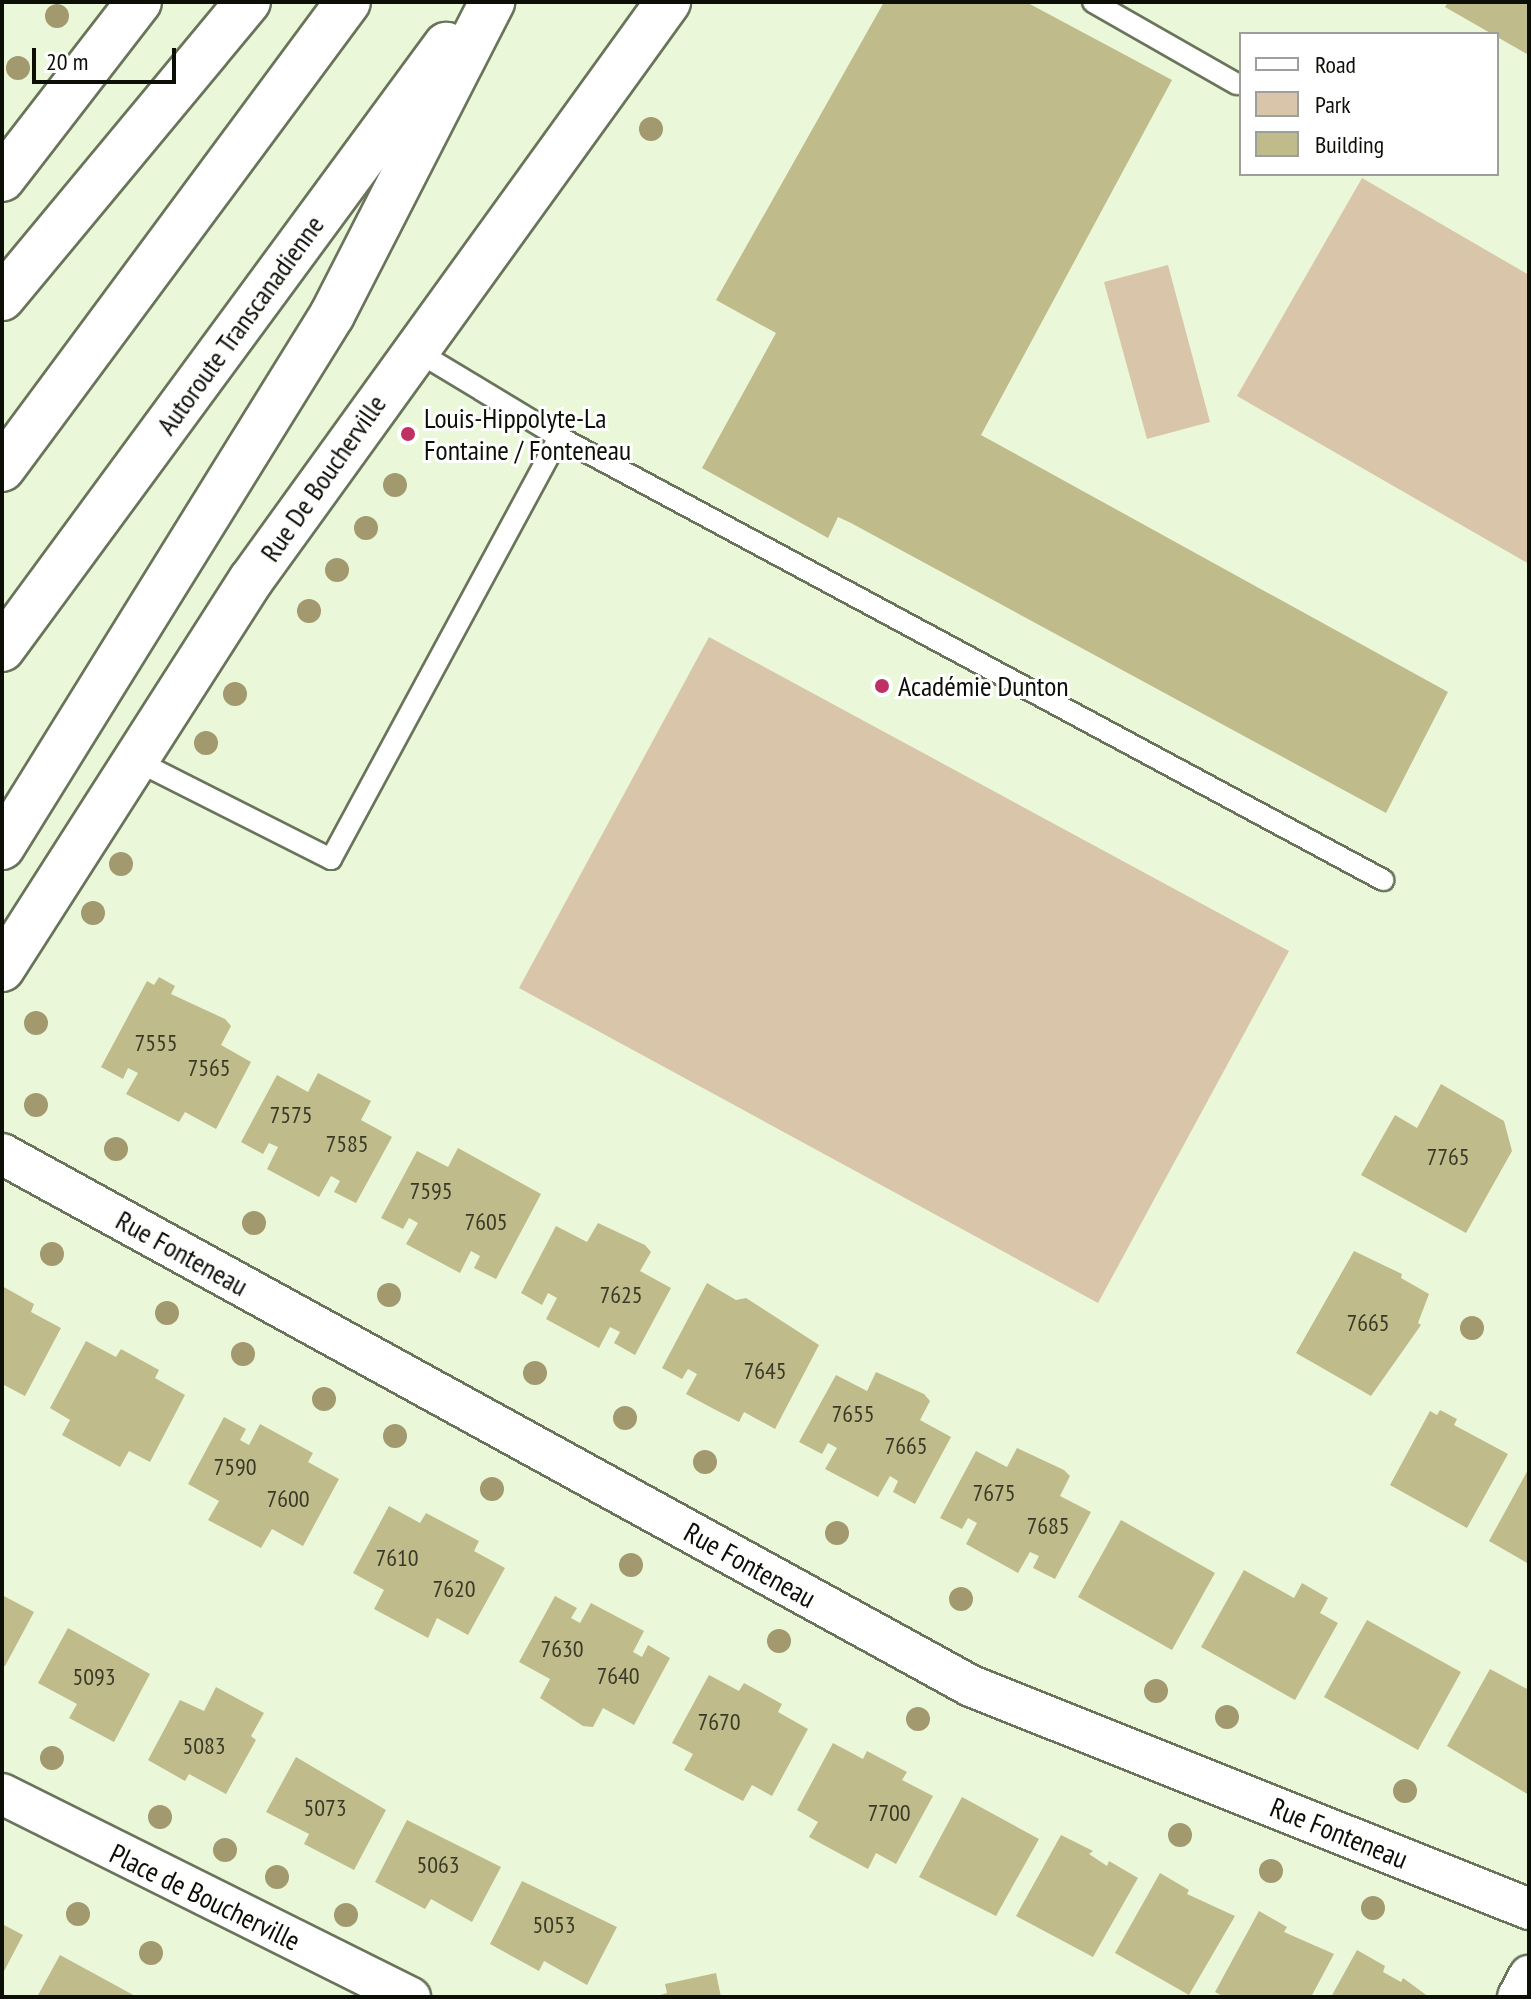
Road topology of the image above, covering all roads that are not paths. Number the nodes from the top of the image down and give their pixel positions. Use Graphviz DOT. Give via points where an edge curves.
graph roads {
  1 [pos="139,2"];
  2 [pos="248,2"];
  3 [pos="348,2"];
  4 [pos="478,2"];
  5 [pos="492,2"];
  6 [pos="668,2"];
  7 [pos="1093,2"];
  8 [pos="1237,84"];
  9 [pos="2,179"];
  10 [pos="2,298"];
  11 [pos="415,350"];
  12 [pos="559,437"];
  13 [pos="2,469"];
  14 [pos="2,649"];
  15 [pos="133,759"];
  16 [pos="2,847"];
  17 [pos="1383,880"];
  18 [pos="2,969"];
  19 [pos="2,1154"];
  20 [pos="2,1794"];
  21 [pos="1529,1909"];
  22 [pos="1529,1976"];
  23 [pos="410,1997"];
  24 [pos="1518,1997"];
  1 -- 9 [label="main road"];
  2 -- 10 [label="main road"];
  3 -- 13 [label="main road"];
  4 -- 14 [label="main road, Autoroute Transcanadienne"];
  5 -- 16 [label="main road" via="332,315"];
  6 -- 11 [label="main road, Rue De Boucherville"];
  7 -- 8 [label="lane"];
  11 -- 12 [label="lane"];
  11 -- 15 [label="main road, Rue De Boucherville" via="251,580"];
  12 -- 15 [label="lane" via="331,859"];
  12 -- 17 [label="lane"];
  15 -- 18 [label="main road, Rue De Boucherville"];
  19 -- 21 [label="street, Rue Fonteneau" via="971,1686"];
  20 -- 23 [label="street, Place de Boucherville"];
  22 -- 24 [label="street"];
}
